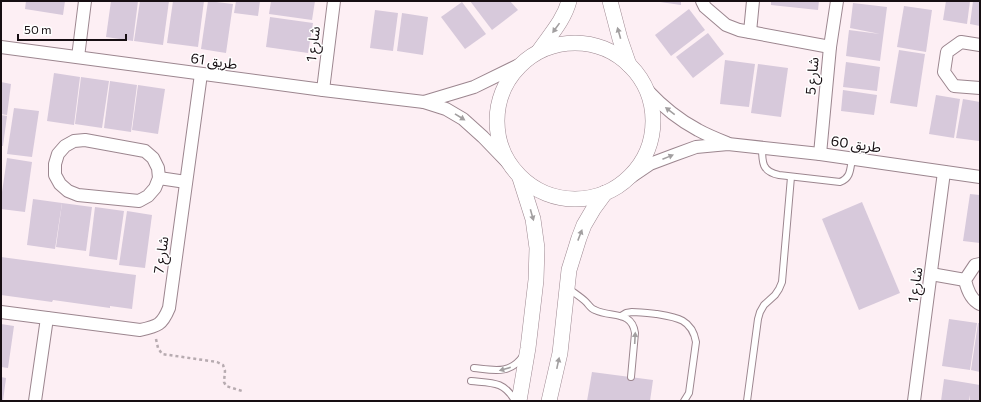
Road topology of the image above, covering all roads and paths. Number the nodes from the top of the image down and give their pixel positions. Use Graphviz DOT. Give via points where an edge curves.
graph roads {
  1 [pos="86,1"];
  2 [pos="334,1"];
  3 [pos="569,1"];
  4 [pos="610,1"];
  5 [pos="702,1"];
  6 [pos="753,1"];
  7 [pos="837,1"];
  8 [pos="750,32"];
  9 [pos="980,45"];
  10 [pos="1,47"];
  11 [pos="830,47"];
  12 [pos="538,52"];
  13 [pos="78,57"];
  14 [pos="521,64"];
  15 [pos="629,65"];
  16 [pos="201,74"];
  17 [pos="980,88"];
  18 [pos="322,90"];
  19 [pos="646,90"];
  20 [pos="424,102"];
  21 [pos="728,144"];
  22 [pos="762,147"];
  23 [pos="820,154"];
  24 [pos="852,159"];
  25 [pos="510,166"];
  26 [pos="944,172"];
  27 [pos="791,177"];
  28 [pos="980,177"];
  29 [pos="159,178"];
  30 [pos="520,178"];
  31 [pos="186,182"];
  32 [pos="622,183"];
  33 [pos="605,193"];
  34 [pos="980,264"];
  35 [pos="931,274"];
  36 [pos="965,280"];
  37 [pos="567,288"];
  38 [pos="980,304"];
  39 [pos="1,312"];
  40 [pos="622,316"];
  41 [pos="47,318"];
  42 [pos="154,327"];
  43 [pos="528,348"];
  44 [pos="474,368"];
  45 [pos="631,377"];
  46 [pos="472,381"];
  47 [pos="242,391"];
  48 [pos="36,401"];
  49 [pos="515,401"];
  50 [pos="519,401"];
  51 [pos="549,401"];
  52 [pos="684,401"];
  53 [pos="747,401"];
  54 [pos="914,401"];
  1 -- 13 [label="street"];
  2 -- 18 [label="street, شارع 1"];
  3 -- 12 [label="street, one-way" via="561,21"];
  15 -- 4 [label="street, one-way"];
  5 -- 8 [label="street" via="726,25"];
  6 -- 8 [label="street"];
  7 -- 11 [label="street, شارع 5"];
  8 -- 11 [label="street"];
  9 -- 17 [label="street" via="961,42 948,52 944,72 954,86"];
  10 -- 13 [label="street, طريق 61"];
  11 -- 23 [label="street, شارع 5"];
  12 -- 14 [label="street"];
  12 -- 15 [label="street" via="563,43 587,43 610,50"];
  13 -- 16 [label="street, طريق 61"];
  14 -- 20 [label="street, طريق 61" via="474,87"];
  14 -- 25 [label="street" via="503,89 496,120 502,152"];
  15 -- 19 [label="street"];
  16 -- 18 [label="street, طريق 61"];
  16 -- 31 [label="street, شارع 7"];
  18 -- 20 [label="street, طريق 61"];
  21 -- 19 [label="street, طريق 60, one-way" via="698,131 679,119"];
  19 -- 32 [label="street" via="653,113 649,145 634,172"];
  20 -- 25 [label="street, طريق 61, one-way" via="446,109 463,119"];
  21 -- 22 [label="street, طريق 60"];
  32 -- 21 [label="street, طريق 60, one-way" via="650,164 674,155 696,147"];
  22 -- 23 [label="street, طريق 60"];
  22 -- 27 [label="lane" via="763,164 766,169 774,175"];
  23 -- 24 [label="street, طريق 60"];
  24 -- 26 [label="street, طريق 60"];
  24 -- 27 [label="lane" via="850,174 844,181"];
  25 -- 30 [label="street"];
  26 -- 28 [label="street, طريق 60"];
  26 -- 35 [label="street, شارع 1"];
  27 -- 53 [label="lane" via="782,282 775,295 760,312"];
  29 -- 29 [label="street" via="153,158 145,151 85,140 74,141 65,146 58,154 55,164 60,184 78,195 139,201 156,188"];
  29 -- 31 [label="street"];
  30 -- 33 [label="street" via="547,194 562,198 578,199"];
  30 -- 43 [label="street, one-way" via="534,219 537,248"];
  31 -- 42 [label="street, شارع 7" via="169,308 164,319"];
  32 -- 33 [label="street"];
  37 -- 33 [label="street, one-way" via="569,270 584,225"];
  34 -- 36 [label="street" via="975,265"];
  35 -- 36 [label="street"];
  35 -- 54 [label="street, شارع 1"];
  36 -- 38 [label="street" via="967,289"];
  37 -- 40 [label="lane" via="593,310"];
  51 -- 37 [label="street, one-way" via="560,353"];
  39 -- 41 [label="street"];
  45 -- 40 [label="lane, one-way" via="635,333 630,321"];
  40 -- 52 [label="lane" via="632,312 671,316 679,318 691,328 696,342 689,393"];
  41 -- 42 [label="street" via="140,330"];
  41 -- 48 [label="street"];
  42 -- 47 [label="path" via="158,348 162,354 217,362 223,365 226,386"];
  43 -- 44 [label="lane, one-way" via="522,359 506,370"];
  43 -- 50 [label="street"];
  46 -- 49 [label="lane" via="504,387"];
}
